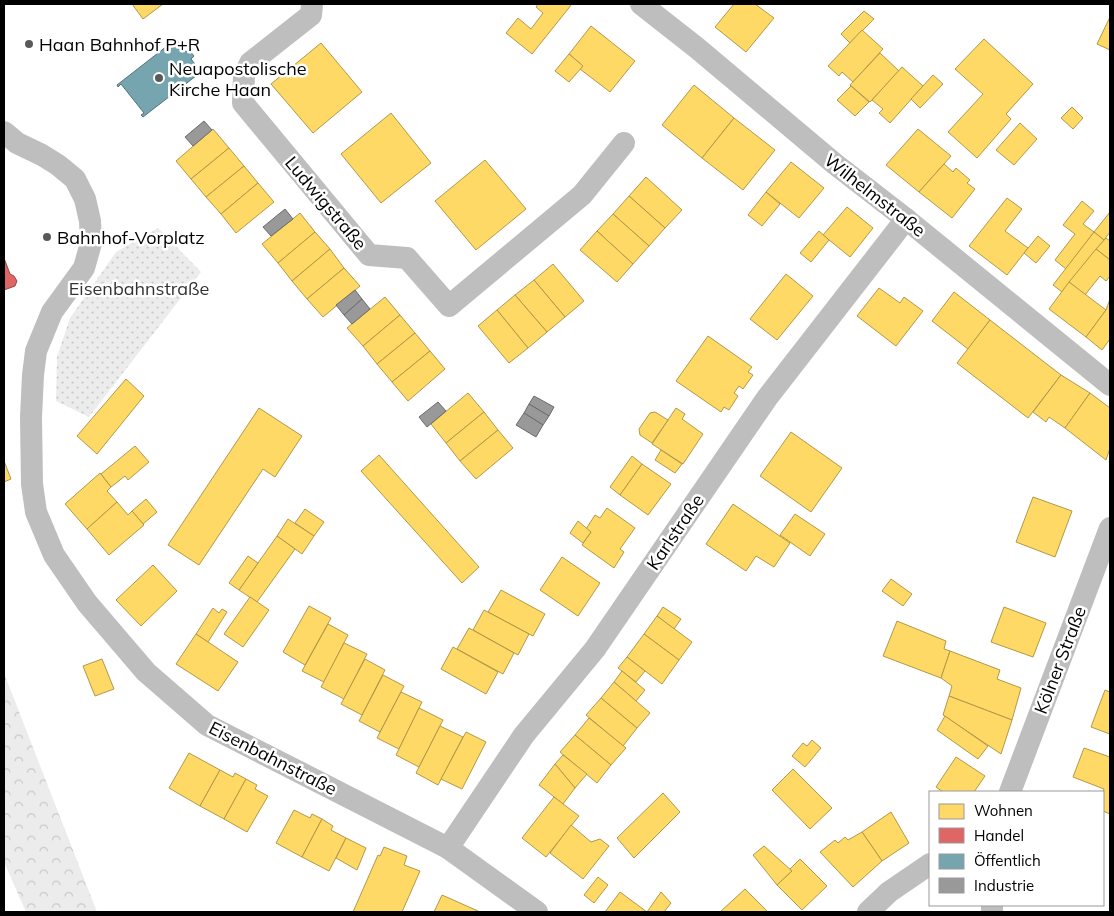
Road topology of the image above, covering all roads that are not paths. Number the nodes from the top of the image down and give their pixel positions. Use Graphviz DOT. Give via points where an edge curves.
graph roads {
  1 [pos="312,4"];
  2 [pos="641,4"];
  3 [pos="4,132"];
  4 [pos="624,143"];
  5 [pos="906,219"];
  6 [pos="1110,385"];
  7 [pos="1110,528"];
  8 [pos="1010,791"];
  9 [pos="448,848"];
  10 [pos="929,865"];
  11 [pos="537,912"];
  12 [pos="868,912"];
  1 -- 4 [label="street, Ludwigstraße" via="311,15 250,63 244,76 243,103 369,255 407,258 449,306 582,195"];
  2 -- 5 [label="street, Wilhelmstraße"];
  3 -- 9 [label="street, Eisenbahnstraße" via="75,178 85,199 90,221 91,244 84,268 52,312 36,351 33,376 32,484 36,512 54,555 87,603 146,672 207,725"];
  5 -- 6 [label="street, Wilhelmstraße"];
  5 -- 9 [label="street, Karlstraße" via="767,398 595,649 524,735"];
  7 -- 8 [label="street, Kölner Straße"];
  9 -- 11 [label="street, Eisenbahnstraße"];
  10 -- 12 [label="street" via="889,892"];
}
